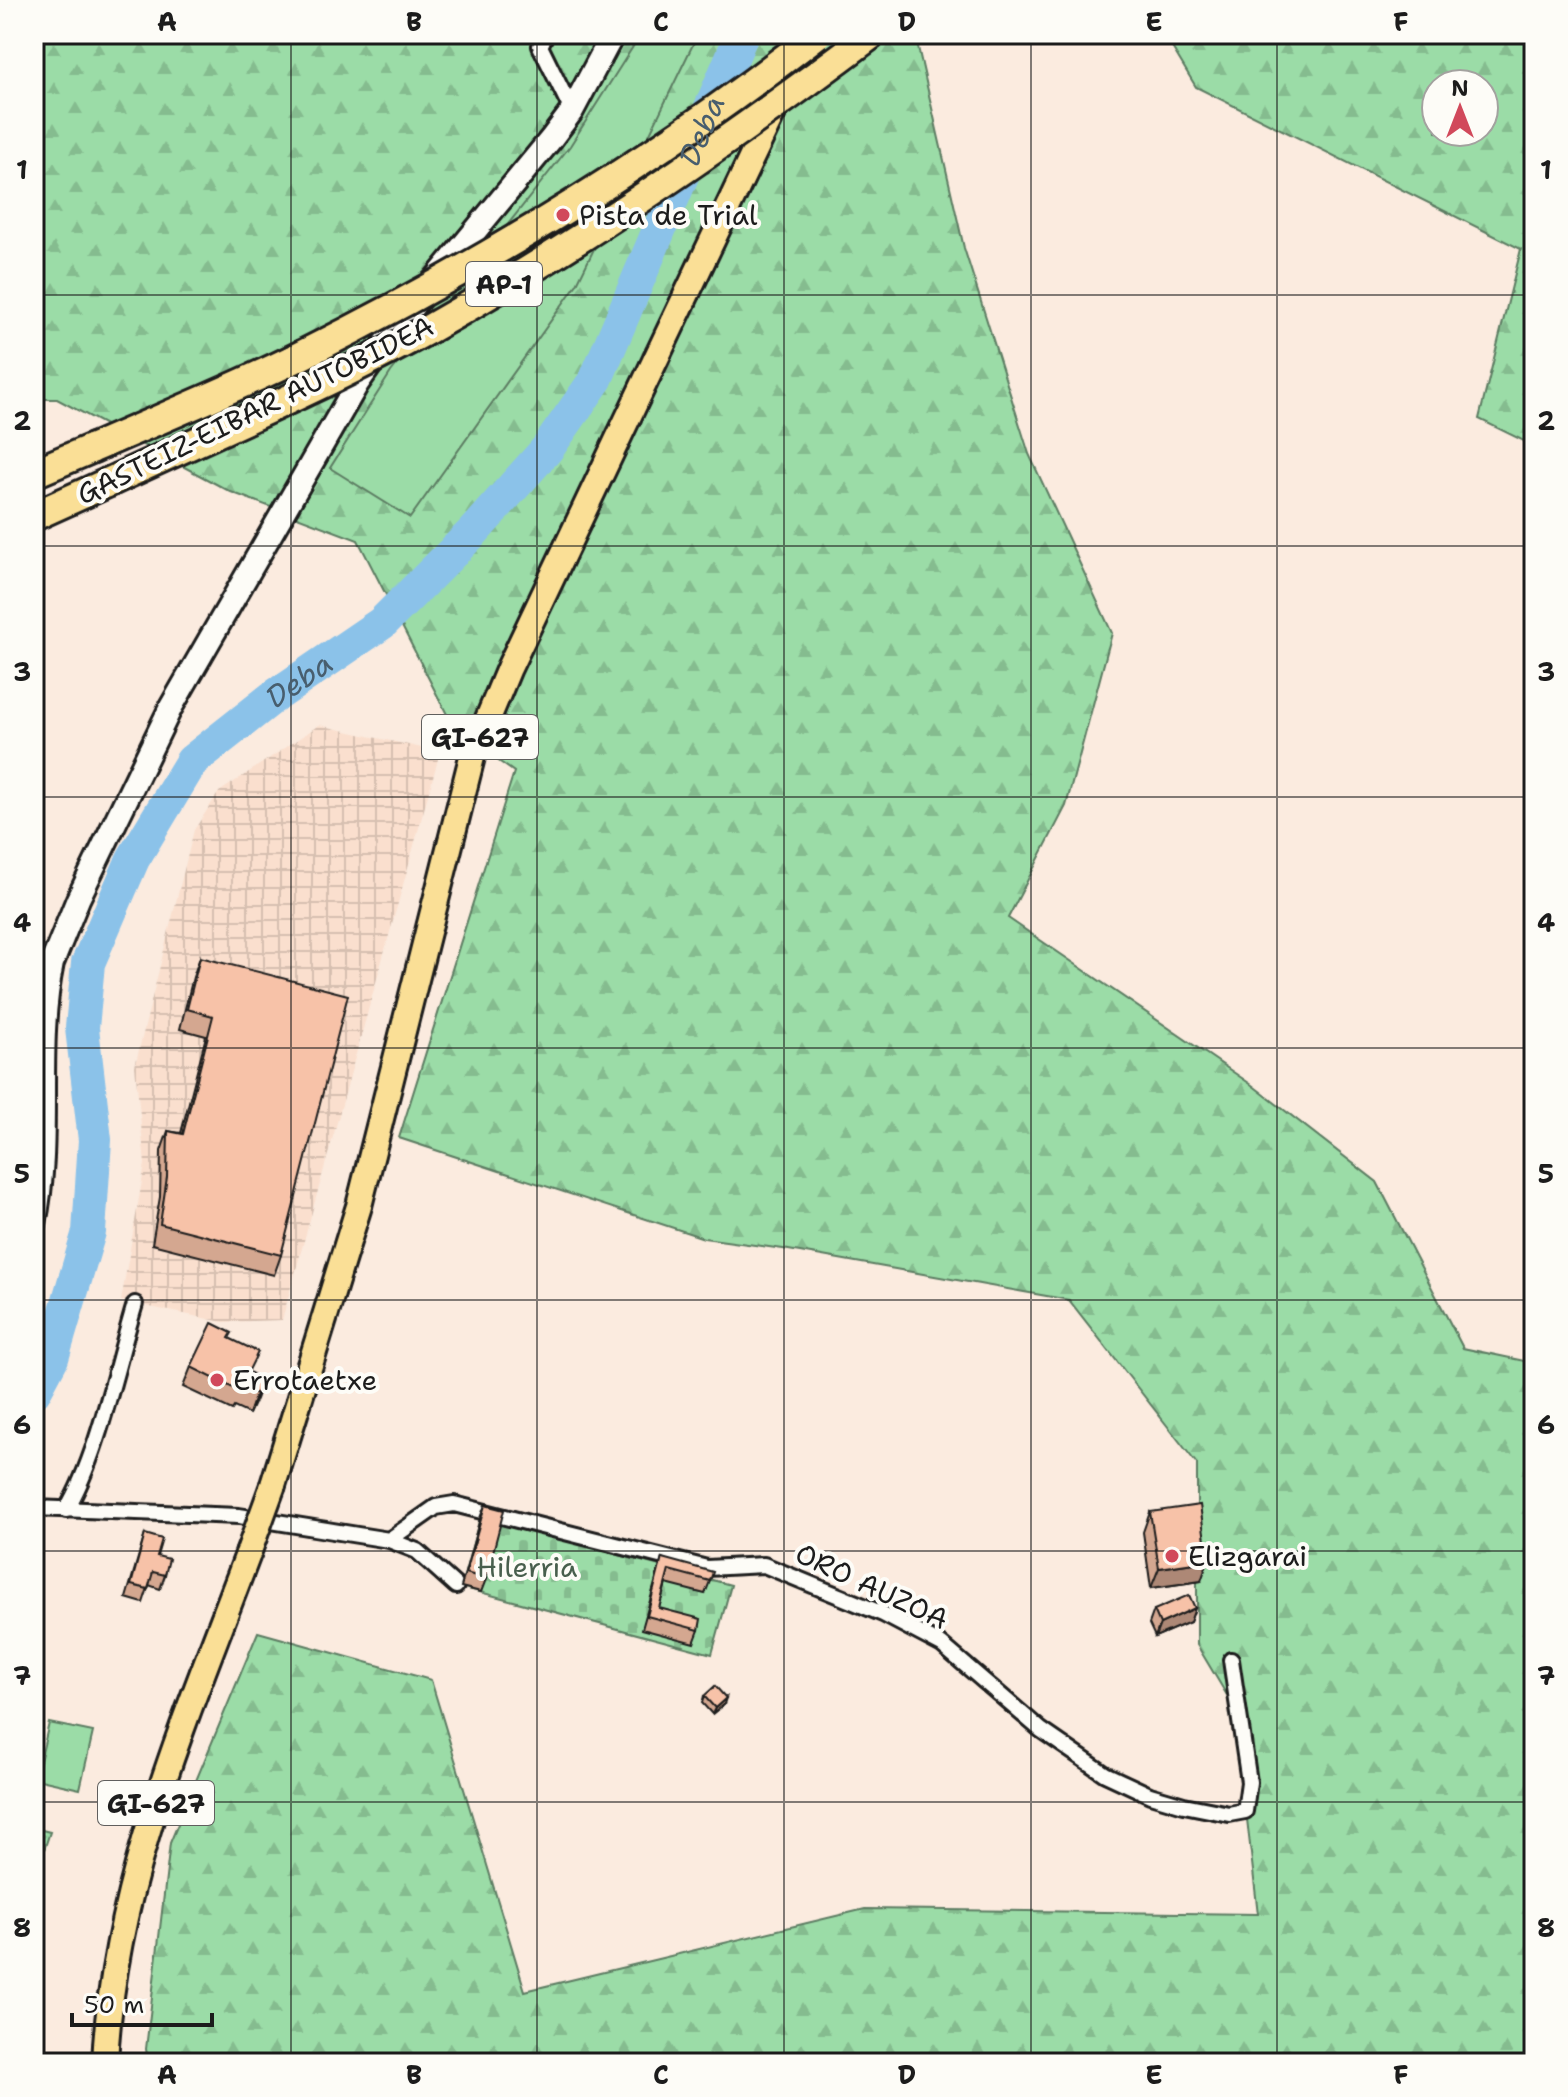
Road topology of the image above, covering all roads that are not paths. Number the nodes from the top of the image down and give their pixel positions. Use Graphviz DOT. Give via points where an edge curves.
graph roads {
  1 [pos="546,34"];
  2 [pos="613,34"];
  3 [pos="814,34"];
  4 [pos="872,34"];
  5 [pos="572,111"];
  6 [pos="34,473"];
  7 [pos="34,516"];
  8 [pos="34,1224"];
  9 [pos="135,1304"];
  10 [pos="34,1508"];
  11 [pos="66,1510"];
  12 [pos="389,1540"];
  13 [pos="456,1586"];
  14 [pos="1231,1660"];
  15 [pos="105,2063"];
  1 -- 5 [label="street" via="540,46 543,56"];
  2 -- 5 [label="street"];
  3 -- 6 [label="highway, GASTEIZ-EIBAR AUTOBIDEA / AP-1, bridge" via="653,153 519,237 296,358"];
  3 -- 15 [label="main road, GI-627, bridge" via="509,668 472,757 359,1206 273,1485 146,1830 115,1958"];
  4 -- 7 [label="highway, GASTEIZ-EIBAR AUTOBIDEA / AP-1, bridge" via="669,180 440,322 305,391"];
  5 -- 8 [label="street" via="404,317 357,384 131,785 52,963"];
  9 -- 11 [label="street" via="85,1470"];
  10 -- 11 [label="street"];
  11 -- 12 [label="street" via="239,1516"];
  12 -- 13 [label="street" via="417,1551"];
  12 -- 14 [label="street, ORO AUZOA" via="436,1507 454,1504 707,1568 764,1565 915,1629 1105,1774 1150,1795 1229,1814 1245,1811 1249,1782"];
}
